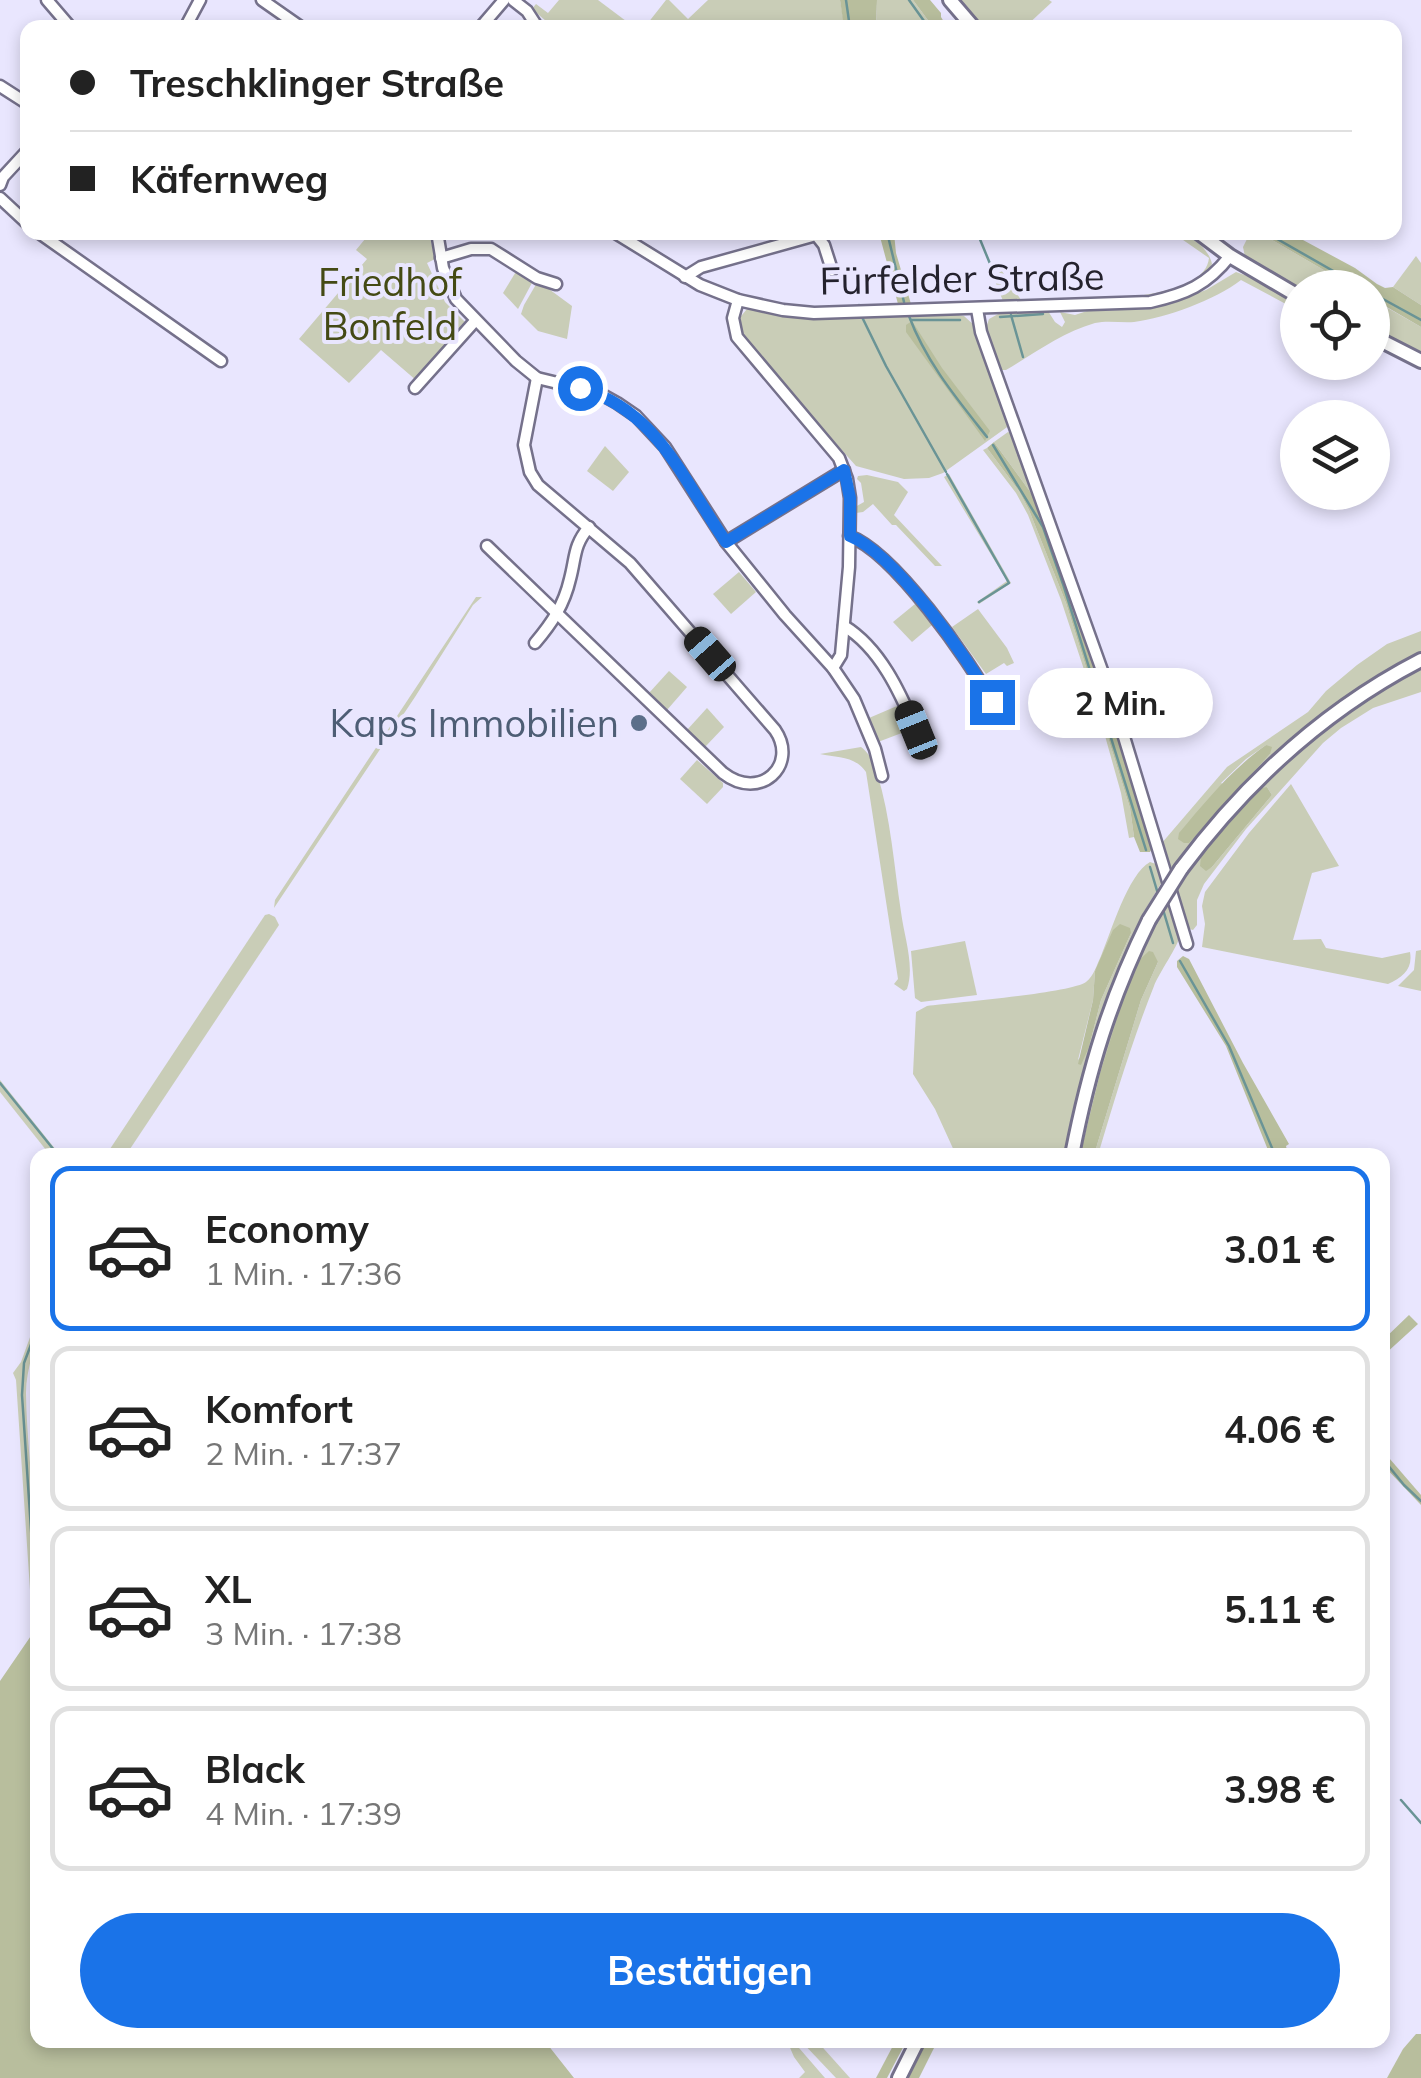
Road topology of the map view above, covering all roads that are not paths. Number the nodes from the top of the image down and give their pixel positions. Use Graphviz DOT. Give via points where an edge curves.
graph roads {
  1 [pos="47,0"];
  2 [pos="262,0"];
  3 [pos="504,0"];
  4 [pos="513,0"];
  5 [pos="950,0"];
  6 [pos="64,20"];
  7 [pos="291,20"];
  8 [pos="487,20"];
  9 [pos="532,20"];
  10 [pos="967,20"];
  11 [pos="20,159"];
  12 [pos="0,184"];
  13 [pos="0,198"];
  14 [pos="20,217"];
  15 [pos="49,240"];
  16 [pos="438,240"];
  17 [pos="626,240"];
  18 [pos="795,240"];
  19 [pos="820,240"];
  20 [pos="1209,240"];
  21 [pos="1230,256"];
  22 [pos="441,258"];
  23 [pos="832,270"];
  24 [pos="685,278"];
  25 [pos="556,284"];
  26 [pos="1280,285"];
  27 [pos="738,300"];
  28 [pos="977,310"];
  29 [pos="475,321"];
  30 [pos="1390,345"];
  31 [pos="221,361"];
  32 [pos="1421,361"];
  33 [pos="538,378"];
  34 [pos="415,388"];
  35 [pos="844,470"];
  36 [pos="589,527"];
  37 [pos="850,536"];
  38 [pos="726,542"];
  39 [pos="488,546"];
  40 [pos="558,613"];
  41 [pos="844,626"];
  42 [pos="534,642"];
  43 [pos="1421,660"];
  44 [pos="832,668"];
  45 [pos="992,702"];
  46 [pos="916,730"];
  47 [pos="882,776"];
  48 [pos="1187,944"];
  49 [pos="1073,1148"];
  50 [pos="914,2048"];
  51 [pos="899,2078"];
  1 -- 6 [label="street"];
  2 -- 7 [label="street"];
  3 -- 8 [label="street"];
  4 -- 9 [label="street"];
  5 -- 10 [label="main road"];
  11 -- 12 [label="street"];
  13 -- 14 [label="street"];
  15 -- 31 [label="street"];
  16 -- 22 [label="street"];
  17 -- 24 [label="street, Fürfelder Straße"];
  18 -- 24 [label="street, Fürfelder Straße"];
  19 -- 23 [label="street, Fürfelder Straße"];
  20 -- 21 [label="main road"];
  21 -- 26 [label="main road"];
  21 -- 28 [label="street, Fürfelder Straße" via="1202,284 1150,302"];
  22 -- 25 [label="street" via="492,249"];
  22 -- 29 [label="street" via="450,289"];
  24 -- 27 [label="street, Fürfelder Straße"];
  27 -- 28 [label="street, Fürfelder Straße" via="814,313"];
  27 -- 35 [label="street" via="737,337"];
  28 -- 48 [label="street" via="1114,704"];
  29 -- 33 [label="street"];
  29 -- 34 [label="street"];
  30 -- 32 [label="main road"];
  33 -- 36 [label="street" via="524,445 530,472 548,496"];
  33 -- 38 [label="street" via="599,393 636,416 674,459"];
  35 -- 37 [label="street"];
  35 -- 38 [label="street"];
  36 -- 40 [label="street" via="576,544"];
  36 -- 40 [label="street" via="630,563 775,730 782,754 771,776 752,785 732,780"];
  37 -- 41 [label="street"];
  37 -- 45 [label="street" via="878,555 930,612"];
  38 -- 44 [label="street"];
  39 -- 40 [label="street"];
  40 -- 42 [label="street"];
  41 -- 44 [label="street"];
  41 -- 46 [label="street" via="890,675"];
  43 -- 49 [label="main road, bridge" via="1294,745 1181,869 1116,992"];
  44 -- 47 [label="street" via="868,728"];
  50 -- 51 [label="main road"];
}
